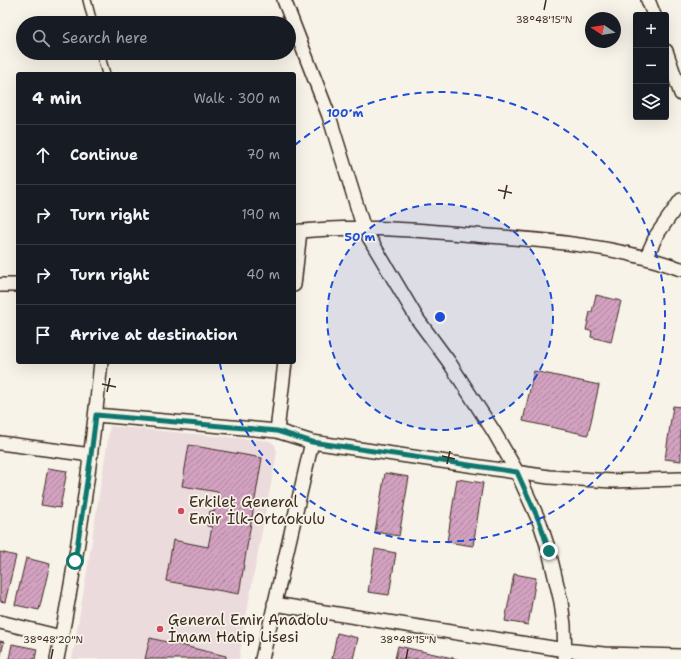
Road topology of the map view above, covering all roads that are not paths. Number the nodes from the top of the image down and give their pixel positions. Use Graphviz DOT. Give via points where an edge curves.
graph roads {
  1 [pos="87,0"];
  2 [pos="284,0"];
  3 [pos="648,0"];
  4 [pos="653,12"];
  5 [pos="91,16"];
  6 [pos="290,16"];
  7 [pos="296,31"];
  8 [pos="102,60"];
  9 [pos="669,60"];
  10 [pos="105,72"];
  11 [pos="681,94"];
  12 [pos="681,200"];
  13 [pos="364,229"];
  14 [pos="297,231"];
  15 [pos="296,249"];
  16 [pos="646,258"];
  17 [pos="681,269"];
  18 [pos="0,285"];
  19 [pos="16,285"];
  20 [pos="101,364"];
  21 [pos="285,364"];
  22 [pos="96,415"];
  23 [pos="277,431"];
  24 [pos="312,442"];
  25 [pos="0,443"];
  26 [pos="91,455"];
  27 [pos="517,472"];
  28 [pos="681,479"];
  29 [pos="274,604"];
  30 [pos="0,622"];
  31 [pos="61,637"];
  32 [pos="565,655"];
  33 [pos="681,656"];
  34 [pos="57,659"];
  35 [pos="262,659"];
  1 -- 5 [label="lane"];
  2 -- 6 [label="street"];
  3 -- 4 [label="street"];
  7 -- 13 [label="street" via="329,116"];
  8 -- 10 [label="lane"];
  9 -- 11 [label="street"];
  12 -- 16 [label="street" via="656,236"];
  13 -- 14 [label="street" via="330,228"];
  13 -- 16 [label="street" via="419,230 548,241"];
  13 -- 27 [label="street" via="418,320 472,397"];
  14 -- 15 [label="street"];
  16 -- 17 [label="street"];
  18 -- 19 [label="street"];
  20 -- 22 [label="street"];
  21 -- 23 [label="street"];
  22 -- 23 [label="street"];
  22 -- 26 [label="street"];
  23 -- 24 [label="street"];
  24 -- 27 [label="street"];
  24 -- 29 [label="street"];
  25 -- 26 [label="street"];
  26 -- 31 [label="street"];
  27 -- 28 [label="street" via="612,481"];
  27 -- 32 [label="street" via="540,523 551,558 561,602"];
  29 -- 32 [label="street"];
  29 -- 35 [label="street"];
  30 -- 31 [label="street"];
  31 -- 34 [label="street"];
  32 -- 33 [label="street"];
}
